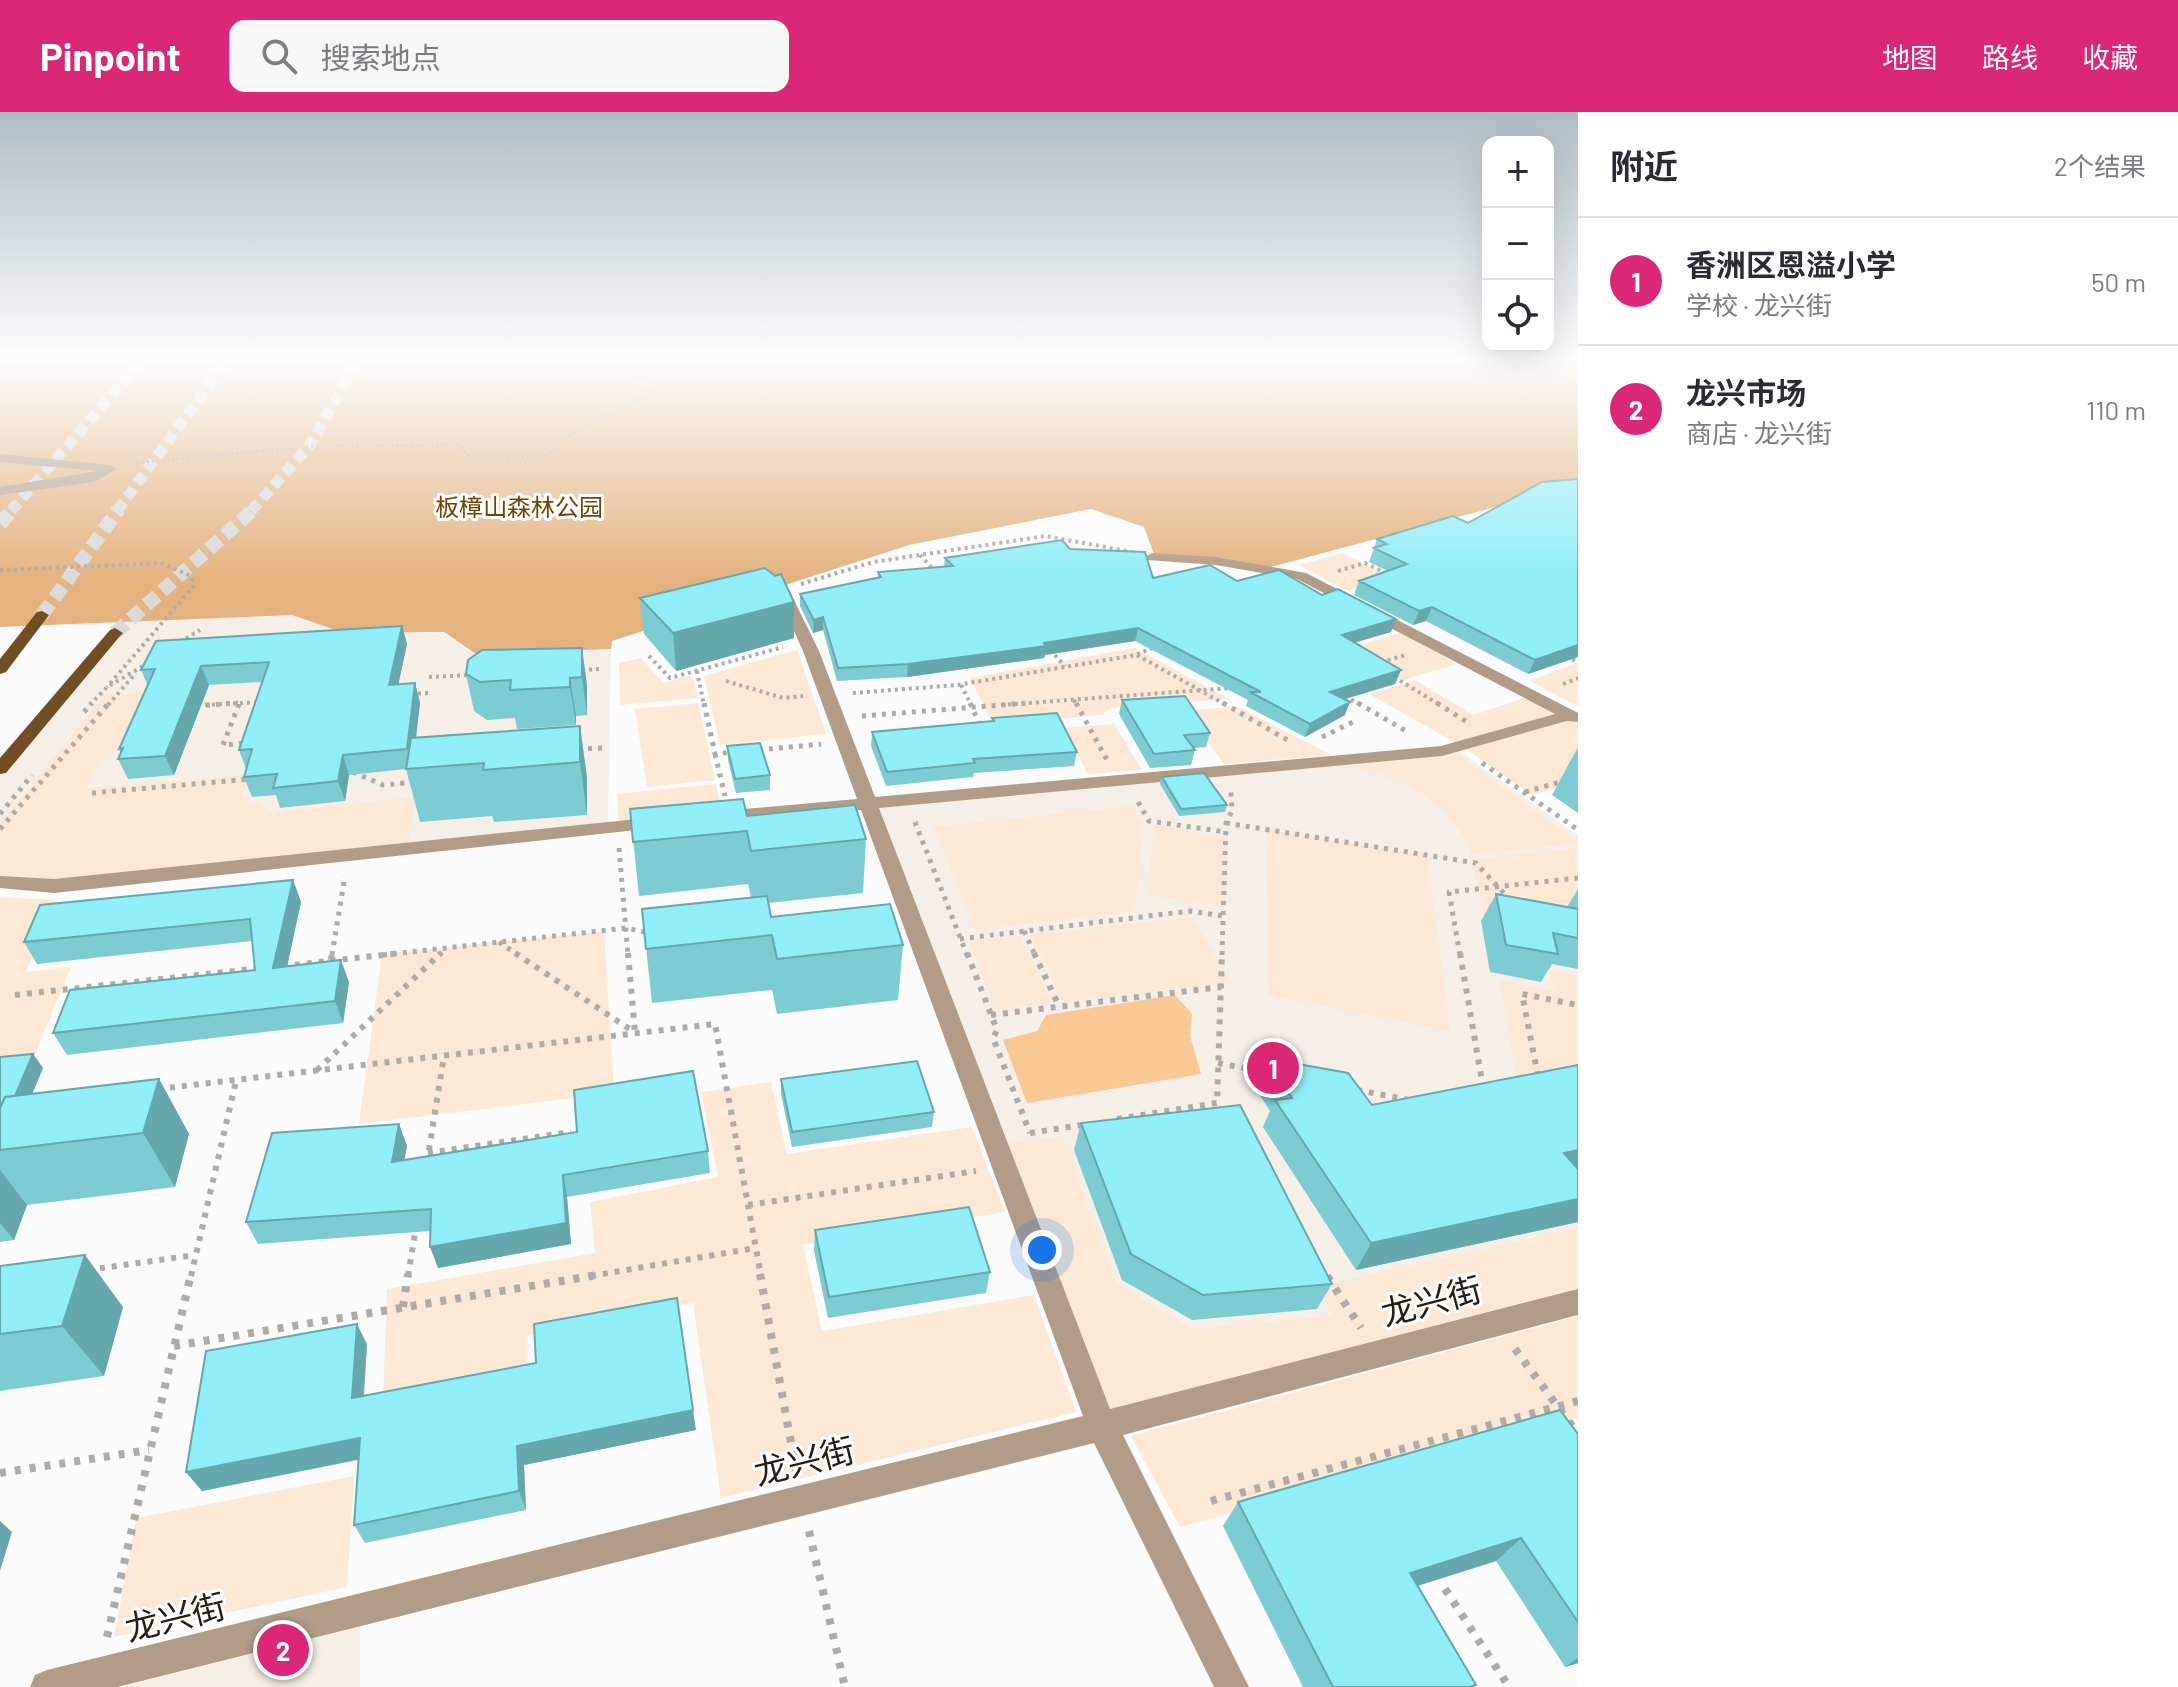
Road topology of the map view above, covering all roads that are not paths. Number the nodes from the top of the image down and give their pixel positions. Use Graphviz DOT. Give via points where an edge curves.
graph roads {
  1 [pos="0,458"];
  2 [pos="0,491"];
  3 [pos="1152,557"];
  4 [pos="787,600"];
  5 [pos="42,615"];
  6 [pos="115,633"];
  7 [pos="0,669"];
  8 [pos="1574,717"];
  9 [pos="0,769"];
  10 [pos="867,801"];
  11 [pos="702,819"];
  12 [pos="674,822"];
  13 [pos="0,882"];
  14 [pos="1578,1302"];
  15 [pos="1102,1426"];
  16 [pos="47,1687"];
  17 [pos="1232,1687"];
  1 -- 2 [label="street" via="110,466 94,478"];
  3 -- 8 [label="street" via="1216,561 1301,576"];
  4 -- 10 [label="street"];
  5 -- 7 [label="main road"];
  6 -- 9 [label="main road"];
  8 -- 10 [label="street" via="1450,749"];
  10 -- 11 [label="street"];
  10 -- 15 [label="street"];
  12 -- 13 [label="street" via="54,886"];
  14 -- 15 [label="street, 龙兴街"];
  15 -- 16 [label="street, 龙兴街"];
  15 -- 17 [label="street"];
}
